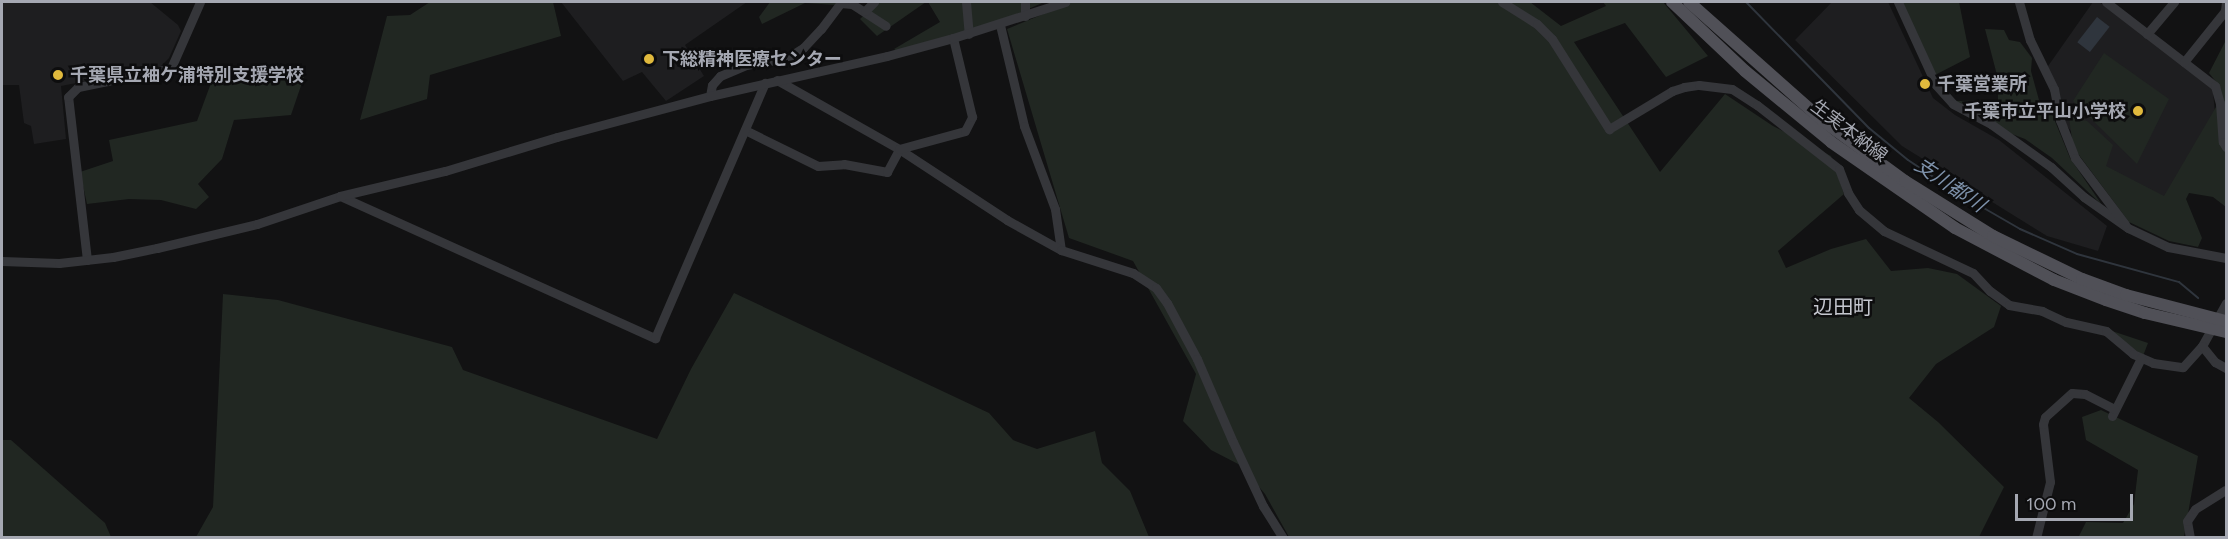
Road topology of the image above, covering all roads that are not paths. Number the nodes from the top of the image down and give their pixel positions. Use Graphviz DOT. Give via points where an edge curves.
graph roads {
  1 [pos="200,2"];
  2 [pos="840,2"];
  3 [pos="874,2"];
  4 [pos="966,2"];
  5 [pos="1024,2"];
  6 [pos="1065,2"];
  7 [pos="1502,2"];
  8 [pos="1672,2"];
  9 [pos="1689,2"];
  10 [pos="1898,2"];
  11 [pos="2019,2"];
  12 [pos="2174,2"];
  13 [pos="2226,2"];
  14 [pos="2112,3"];
  15 [pos="866,11"];
  16 [pos="1024,16"];
  17 [pos="1000,25"];
  18 [pos="886,26"];
  19 [pos="969,34"];
  20 [pos="2147,34"];
  21 [pos="953,38"];
  22 [pos="2184,62"];
  23 [pos="777,80"];
  24 [pos="765,83"];
  25 [pos="710,96"];
  26 [pos="745,130"];
  27 [pos="2226,147"];
  28 [pos="899,149"];
  29 [pos="340,196"];
  30 [pos="2128,228"];
  31 [pos="1061,250"];
  32 [pos="2226,258"];
  33 [pos="87,260"];
  34 [pos="2,261"];
  35 [pos="2226,303"];
  36 [pos="2218,324"];
  37 [pos="2226,332"];
  38 [pos="2202,346"];
  39 [pos="2141,358"];
  40 [pos="2226,368"];
  41 [pos="2226,490"];
  42 [pos="1283,537"];
  43 [pos="2036,537"];
  44 [pos="2190,537"];
  1 -- 33 [label="street" via="171,68 78,87 68,97"];
  2 -- 15 [label="street"];
  2 -- 25 [label="street" via="803,48 787,58 747,65 720,76 712,85"];
  3 -- 15 [label="street"];
  4 -- 19 [label="street"];
  5 -- 16 [label="street"];
  6 -- 16 [label="street"];
  7 -- 39 [label="street" via="1537,24 1552,39 1609,129 1684,87 1717,85 1732,89 1839,169 1859,210 1884,231 1973,273 2009,305 2106,331"];
  8 -- 36 [label="main road, 生実本納線" via="1745,71 1830,142 1955,228 2054,280 2145,313"];
  9 -- 36 [label="main road, 生実本納線" via="1823,121 1905,181 1992,236 2082,279"];
  10 -- 30 [label="street" via="1936,85 1947,99 1991,124"];
  11 -- 30 [label="street" via="2030,40 2057,97 2060,120 2075,158"];
  12 -- 20 [label="street"];
  13 -- 22 [label="street"];
  14 -- 20 [label="street"];
  15 -- 18 [label="street"];
  16 -- 17 [label="street"];
  17 -- 19 [label="street"];
  17 -- 31 [label="street" via="1024,126 1055,209"];
  19 -- 21 [label="street"];
  20 -- 22 [label="street"];
  21 -- 23 [label="street"];
  21 -- 28 [label="street" via="972,117 965,131"];
  22 -- 27 [label="street" via="2215,86"];
  23 -- 24 [label="street"];
  23 -- 28 [label="street"];
  24 -- 25 [label="street"];
  24 -- 26 [label="street"];
  25 -- 29 [label="street" via="445,171"];
  26 -- 28 [label="street" via="826,167 844,164 887,172"];
  26 -- 29 [label="street" via="655,338"];
  28 -- 31 [label="street" via="1007,220"];
  29 -- 33 [label="street" via="257,224"];
  30 -- 32 [label="street" via="2168,247"];
  31 -- 42 [label="street" via="1133,273 1147,280 1167,303 1197,359 1263,506"];
  33 -- 34 [label="street"];
  35 -- 36 [label="street"];
  36 -- 37 [label="main road, 生実本納線"];
  36 -- 38 [label="street"];
  38 -- 39 [label="street" via="2183,367"];
  38 -- 40 [label="street" via="2215,362"];
  39 -- 43 [label="street" via="2113,412 2085,394 2072,393 2045,417 2050,482"];
  41 -- 44 [label="street" via="2195,509 2187,521"];
}
